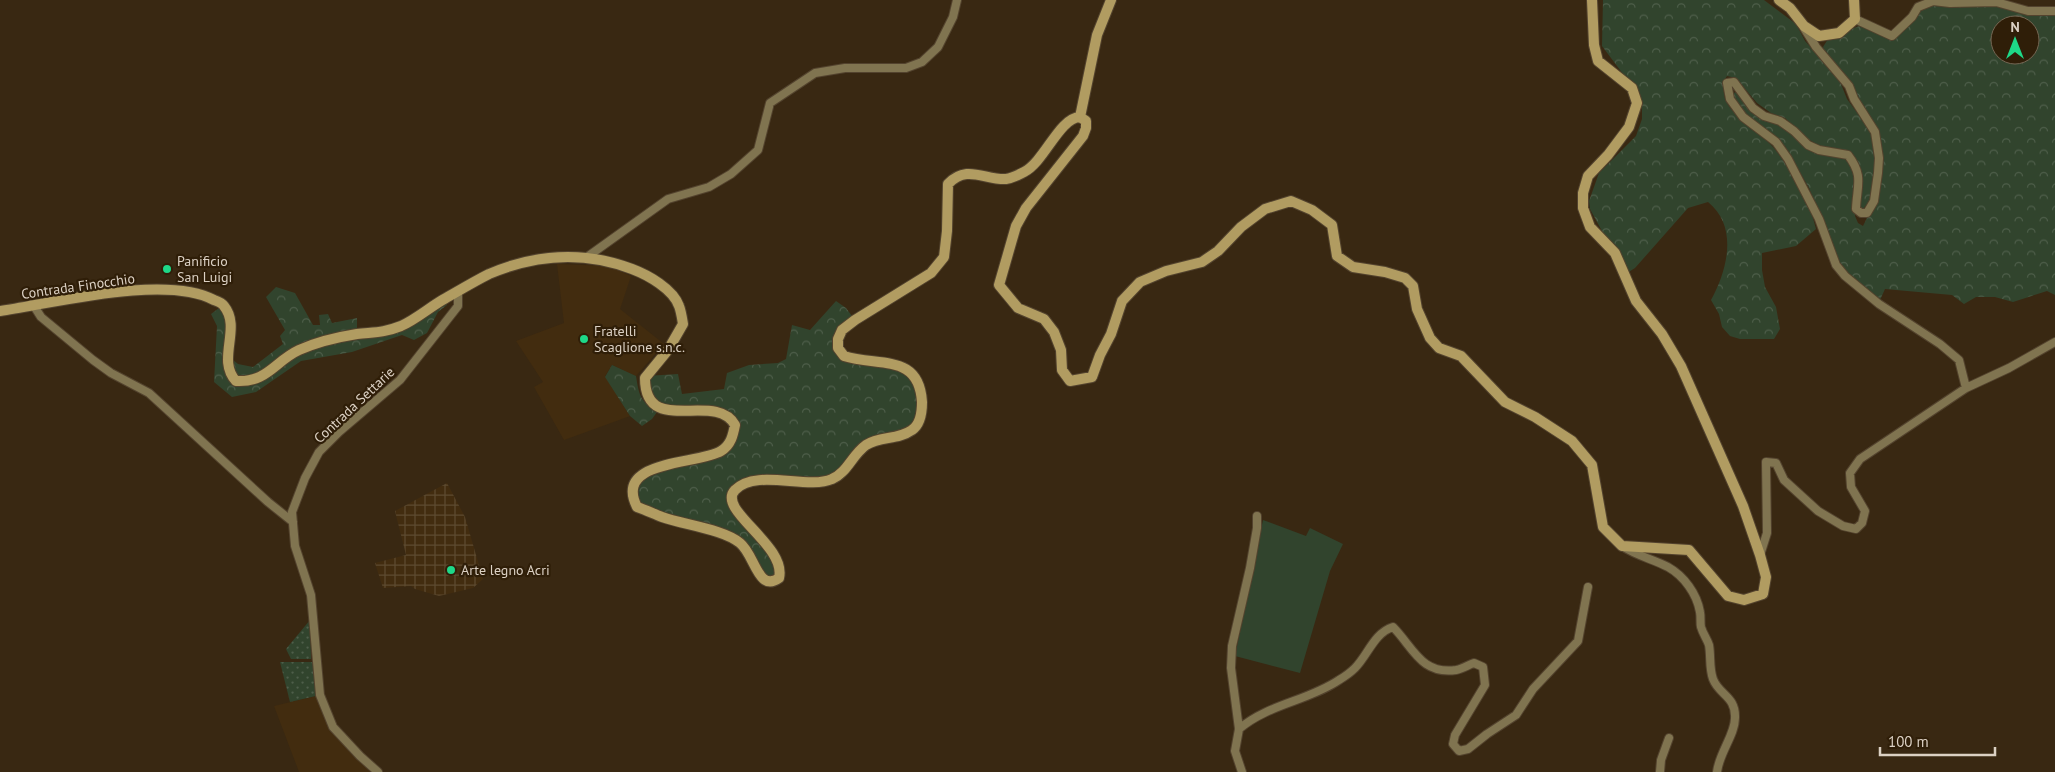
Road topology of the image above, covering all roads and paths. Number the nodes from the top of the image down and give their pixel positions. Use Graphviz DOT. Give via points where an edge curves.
graph roads {
  1 [pos="957,0"];
  2 [pos="1111,0"];
  3 [pos="1592,0"];
  4 [pos="1779,0"];
  5 [pos="1854,0"];
  6 [pos="2055,11"];
  7 [pos="1854,19"];
  8 [pos="1804,26"];
  9 [pos="1080,116"];
  10 [pos="587,257"];
  11 [pos="458,292"];
  12 [pos="34,306"];
  13 [pos="0,311"];
  14 [pos="2055,342"];
  15 [pos="1966,388"];
  16 [pos="1257,516"];
  17 [pos="293,522"];
  18 [pos="1622,546"];
  19 [pos="1760,555"];
  20 [pos="1588,587"];
  21 [pos="1239,729"];
  22 [pos="1669,738"];
  23 [pos="378,772"];
  24 [pos="1242,772"];
  25 [pos="1660,772"];
  26 [pos="1717,772"];
  1 -- 10 [label="street" via="953,17 938,47 922,62 906,68 845,68 815,73 770,103 758,150 731,174 709,186 668,199"];
  2 -- 9 [label="main road" via="1098,35"];
  3 -- 19 [label="main road" via="1598,61 1632,88 1637,104 1629,127 1588,176 1583,208 1590,227 1615,253 1636,302 1662,334 1681,366"];
  4 -- 8 [label="main road"];
  5 -- 7 [label="main road"];
  6 -- 7 [label="street" via="2028,11 1996,2 1933,1 1918,7 1892,36"];
  7 -- 8 [label="main road" via="1839,33 1819,36"];
  8 -- 15 [label="street" via="1816,47 1849,86 1875,132 1878,174 1874,200 1867,213 1856,209 1859,174 1848,155 1808,145 1780,121 1753,108 1734,82 1727,83 1730,99 1743,117 1776,142 1788,159 1818,219 1836,265 1879,304 1959,360"];
  9 -- 10 [label="main road" via="1067,122 1029,170 1016,177 1004,179 972,173 955,176 948,184 944,257 931,273 842,330 838,348 844,356 901,366 917,380 922,405 915,428 892,439 867,444 840,475 829,481 766,480 735,490 733,506 764,540 778,565 779,578 774,582 762,579 749,551 738,541 637,507 632,496 634,484 646,471 681,460 705,458 723,450 732,440 735,425 731,417 721,412 666,410 650,400 645,392 645,378 668,350 683,324 679,305 670,293 643,273"];
  9 -- 18 [label="main road" via="1086,121 1083,136 1026,208 1016,226 999,285 1018,308 1044,319 1054,332 1062,350 1062,370 1070,380 1092,377 1122,302 1140,282 1202,262 1265,209 1291,200 1332,225 1338,256 1354,267 1404,278 1413,286 1417,309 1430,338 1439,348 1461,356 1505,402 1572,441 1592,464 1603,527"];
  10 -- 11 [label="main road" via="549,257 504,269"];
  11 -- 12 [label="main road, Contrada Finocchio" via="405,324 384,332 356,334 297,351 258,378 246,382 236,381 227,366 230,320 223,305 205,295 127,290"];
  11 -- 17 [label="street, Contrada Settarie" via="458,306 400,380 320,452 304,478 292,512"];
  12 -- 13 [label="main road, Contrada Finocchio"];
  12 -- 17 [label="street" via="41,317 92,360 111,374 149,393"];
  14 -- 15 [label="street"];
  15 -- 19 [label="street" via="1860,459 1850,473 1851,487 1865,511 1862,523 1856,529 1843,526 1818,511 1784,480 1776,463 1766,462 1767,532"];
  16 -- 21 [label="street" via="1230,668"];
  17 -- 23 [label="street, Contrada Settarie" via="295,546 311,595 320,695 333,727"];
  18 -- 19 [label="main road" via="1689,550 1728,596 1744,600 1762,594 1766,577"];
  18 -- 26 [label="street" via="1635,555 1668,568 1696,595 1714,680 1728,696 1736,718"];
  20 -- 21 [label="street" via="1578,641 1533,689 1516,715 1468,749 1459,751 1453,744 1455,735 1485,685 1483,668 1474,664 1456,670 1427,666 1420,662 1393,627 1378,636 1354,669 1338,681 1250,719"];
  21 -- 24 [label="street" via="1235,751"];
  22 -- 25 [label="street"];
}
